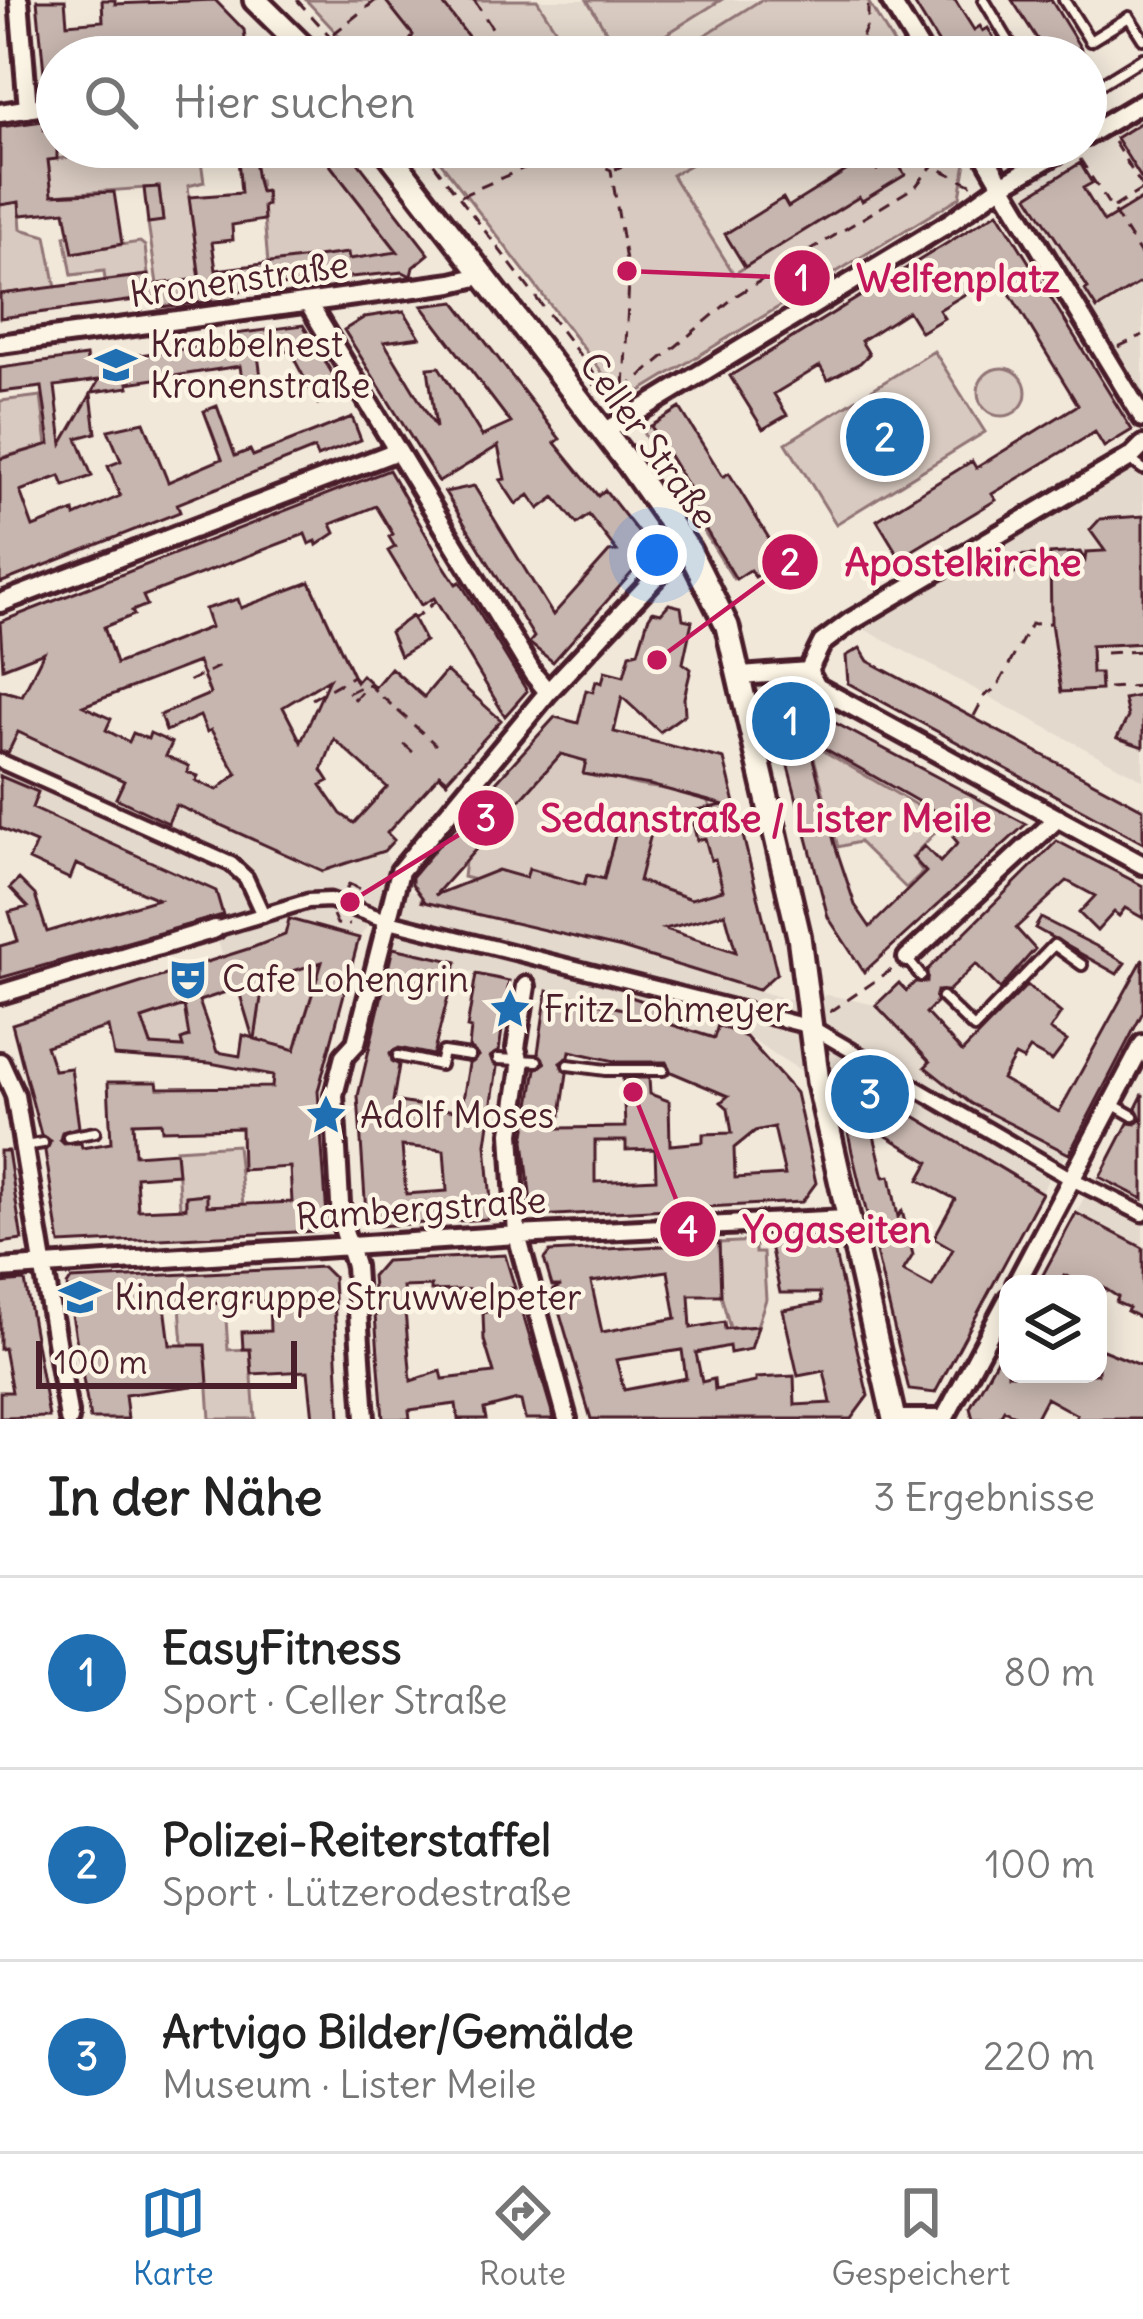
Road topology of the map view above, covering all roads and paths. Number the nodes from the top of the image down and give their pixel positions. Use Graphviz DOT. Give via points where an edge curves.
graph roads {
  1 [pos="19,0"];
  2 [pos="255,0"];
  3 [pos="296,0"];
  4 [pos="376,0"];
  5 [pos="474,0"];
  6 [pos="868,0"];
  7 [pos="890,0"];
  8 [pos="984,0"];
  9 [pos="1064,0"];
  10 [pos="332,35"];
  11 [pos="291,36"];
  12 [pos="498,36"];
  13 [pos="863,36"];
  14 [pos="912,36"];
  15 [pos="1005,36"];
  16 [pos="1087,36"];
  17 [pos="1098,36"];
  18 [pos="1143,39"];
  19 [pos="1143,58"];
  20 [pos="1107,80"];
  21 [pos="1143,102"];
  22 [pos="36,108"];
  23 [pos="28,109"];
  24 [pos="0,113"];
  25 [pos="1107,124"];
  26 [pos="1107,132"];
  27 [pos="401,168"];
  28 [pos="440,168"];
  29 [pos="524,168"];
  30 [pos="607,168"];
  31 [pos="616,168"];
  32 [pos="930,168"];
  33 [pos="936,168"];
  34 [pos="993,168"];
  35 [pos="1020,168"];
  36 [pos="1084,168"];
  37 [pos="611,170"];
  38 [pos="998,177"];
  39 [pos="1143,189"];
  40 [pos="461,196"];
  41 [pos="1112,208"];
  42 [pos="1143,258"];
  43 [pos="485,275"];
  44 [pos="308,303"];
  45 [pos="1143,335"];
  46 [pos="1133,341"];
  47 [pos="0,344"];
  48 [pos="624,389"];
  49 [pos="591,411"];
  50 [pos="1143,418"];
  51 [pos="605,431"];
  52 [pos="1143,445"];
  53 [pos="397,451"];
  54 [pos="1136,464"];
  55 [pos="689,550"];
  56 [pos="436,601"];
  57 [pos="0,603"];
  58 [pos="412,620"];
  59 [pos="1051,623"];
  60 [pos="1143,651"];
  61 [pos="1106,653"];
  62 [pos="224,664"];
  63 [pos="808,671"];
  64 [pos="741,676"];
  65 [pos="189,681"];
  66 [pos="1143,686"];
  67 [pos="1108,688"];
  68 [pos="548,692"];
  69 [pos="312,699"];
  70 [pos="974,716"];
  71 [pos="404,744"];
  72 [pos="436,745"];
  73 [pos="416,754"];
  74 [pos="0,760"];
  75 [pos="1058,818"];
  76 [pos="1143,866"];
  77 [pos="349,884"];
  78 [pos="360,889"];
  79 [pos="262,915"];
  80 [pos="332,916"];
  81 [pos="379,917"];
  82 [pos="350,923"];
  83 [pos="214,929"];
  84 [pos="531,956"];
  85 [pos="907,958"];
  86 [pos="1082,965"];
  87 [pos="921,976"];
  88 [pos="527,983"];
  89 [pos="0,994"];
  90 [pos="942,997"];
  91 [pos="811,1027"];
  92 [pos="1143,1044"];
  93 [pos="398,1056"];
  94 [pos="470,1056"];
  95 [pos="528,1059"];
  96 [pos="498,1060"];
  97 [pos="0,1061"];
  98 [pos="568,1064"];
  99 [pos="663,1070"];
  100 [pos="1110,1104"];
  101 [pos="1133,1116"];
  102 [pos="95,1132"];
  103 [pos="68,1137"];
  104 [pos="43,1143"];
  105 [pos="23,1146"];
  106 [pos="1070,1178"];
  107 [pos="1143,1214"];
  108 [pos="847,1219"];
  109 [pos="517,1234"];
  110 [pos="348,1245"];
  111 [pos="43,1266"];
  112 [pos="0,1269"];
  113 [pos="1021,1275"];
  114 [pos="999,1316"];
  115 [pos="68,1419"];
  116 [pos="364,1419"];
  117 [pos="567,1419"];
  118 [pos="894,1419"];
  119 [pos="943,1419"];
  1 -- 23 [label="street"];
  2 -- 11 [label="street"];
  3 -- 10 [label="path"];
  4 -- 10 [label="path"];
  5 -- 12 [label="path"];
  6 -- 13 [label="path"];
  7 -- 14 [label="street"];
  8 -- 15 [label="lane"];
  9 -- 16 [label="lane"];
  17 -- 18 [label="lane" via="1130,17"];
  19 -- 20 [label="lane"];
  21 -- 25 [label="street"];
  22 -- 23 [label="street"];
  23 -- 24 [label="street"];
  26 -- 39 [label="path"];
  27 -- 43 [label="street, Celler Straße"];
  28 -- 40 [label="path"];
  29 -- 40 [label="path"];
  30 -- 37 [label="path"];
  31 -- 37 [label="path"];
  32 -- 48 [label="path" via="916,186 737,296"];
  33 -- 38 [label="path" via="971,184"];
  34 -- 38 [label="street"];
  35 -- 38 [label="street"];
  36 -- 41 [label="path"];
  37 -- 48 [label="path" via="629,279"];
  38 -- 50 [label="street"];
  38 -- 51 [label="street" via="952,221"];
  39 -- 41 [label="path"];
  40 -- 49 [label="path" via="595,375"];
  41 -- 42 [label="path"];
  43 -- 44 [label="street, Kronenstraße"];
  43 -- 49 [label="street, Celler Straße"];
  44 -- 47 [label="street, Kronenstraße"];
  44 -- 53 [label="street"];
  45 -- 46 [label="path"];
  48 -- 49 [label="path"];
  49 -- 51 [label="street, Celler Straße"];
  51 -- 55 [label="street, Celler Straße"];
  52 -- 54 [label="street"];
  53 -- 57 [label="street"];
  53 -- 68 [label="street"];
  54 -- 63 [label="street" via="850,622 822,643"];
  55 -- 64 [label="street, Celler Straße" via="727,626"];
  55 -- 68 [label="street"];
  56 -- 58 [label="path"];
  59 -- 70 [label="path" via="1031,624"];
  60 -- 61 [label="path"];
  62 -- 65 [label="path"];
  63 -- 64 [label="street"];
  63 -- 75 [label="street" via="817,687"];
  64 -- 91 [label="street, Celler Straße" via="799,936"];
  66 -- 67 [label="path"];
  68 -- 81 [label="street" via="410,855"];
  69 -- 72 [label="path" via="352,676 358,681 348,693 362,686 355,699 368,684"];
  71 -- 73 [label="path"];
  74 -- 79 [label="street" via="231,864 247,878"];
  75 -- 76 [label="street"];
  75 -- 85 [label="street" via="1016,869 932,923"];
  77 -- 78 [label="path"];
  79 -- 81 [label="street" via="330,900"];
  79 -- 83 [label="street"];
  80 -- 82 [label="path"];
  81 -- 84 [label="street"];
  81 -- 110 [label="street" via="363,1046 344,1056 334,1095"];
  83 -- 89 [label="street"];
  84 -- 88 [label="street"];
  84 -- 91 [label="street"];
  85 -- 87 [label="lane"];
  85 -- 91 [label="path"];
  86 -- 90 [label="lane" via="1054,945 974,1028"];
  88 -- 95 [label="street" via="516,1048"];
  91 -- 106 [label="street"];
  91 -- 108 [label="street, Celler Straße"];
  92 -- 100 [label="street"];
  93 -- 94 [label="lane" via="440,1065 443,1052"];
  95 -- 96 [label="lane"];
  95 -- 109 [label="street" via="511,1133"];
  97 -- 105 [label="street"];
  98 -- 99 [label="lane"];
  100 -- 101 [label="lane"];
  100 -- 106 [label="street"];
  102 -- 103 [label="lane"];
  104 -- 105 [label="lane"];
  105 -- 111 [label="street"];
  106 -- 107 [label="street"];
  106 -- 113 [label="street"];
  108 -- 109 [label="street, Rambergstraße"];
  108 -- 118 [label="street, Celler Straße"];
  109 -- 110 [label="street, Rambergstraße"];
  109 -- 117 [label="street"];
  110 -- 111 [label="street, Rambergstraße"];
  110 -- 116 [label="street" via="356,1266"];
  111 -- 112 [label="street, Rambergstraße"];
  111 -- 115 [label="street"];
  114 -- 119 [label="street"];
  118 -- 119 [label="street"];
}
